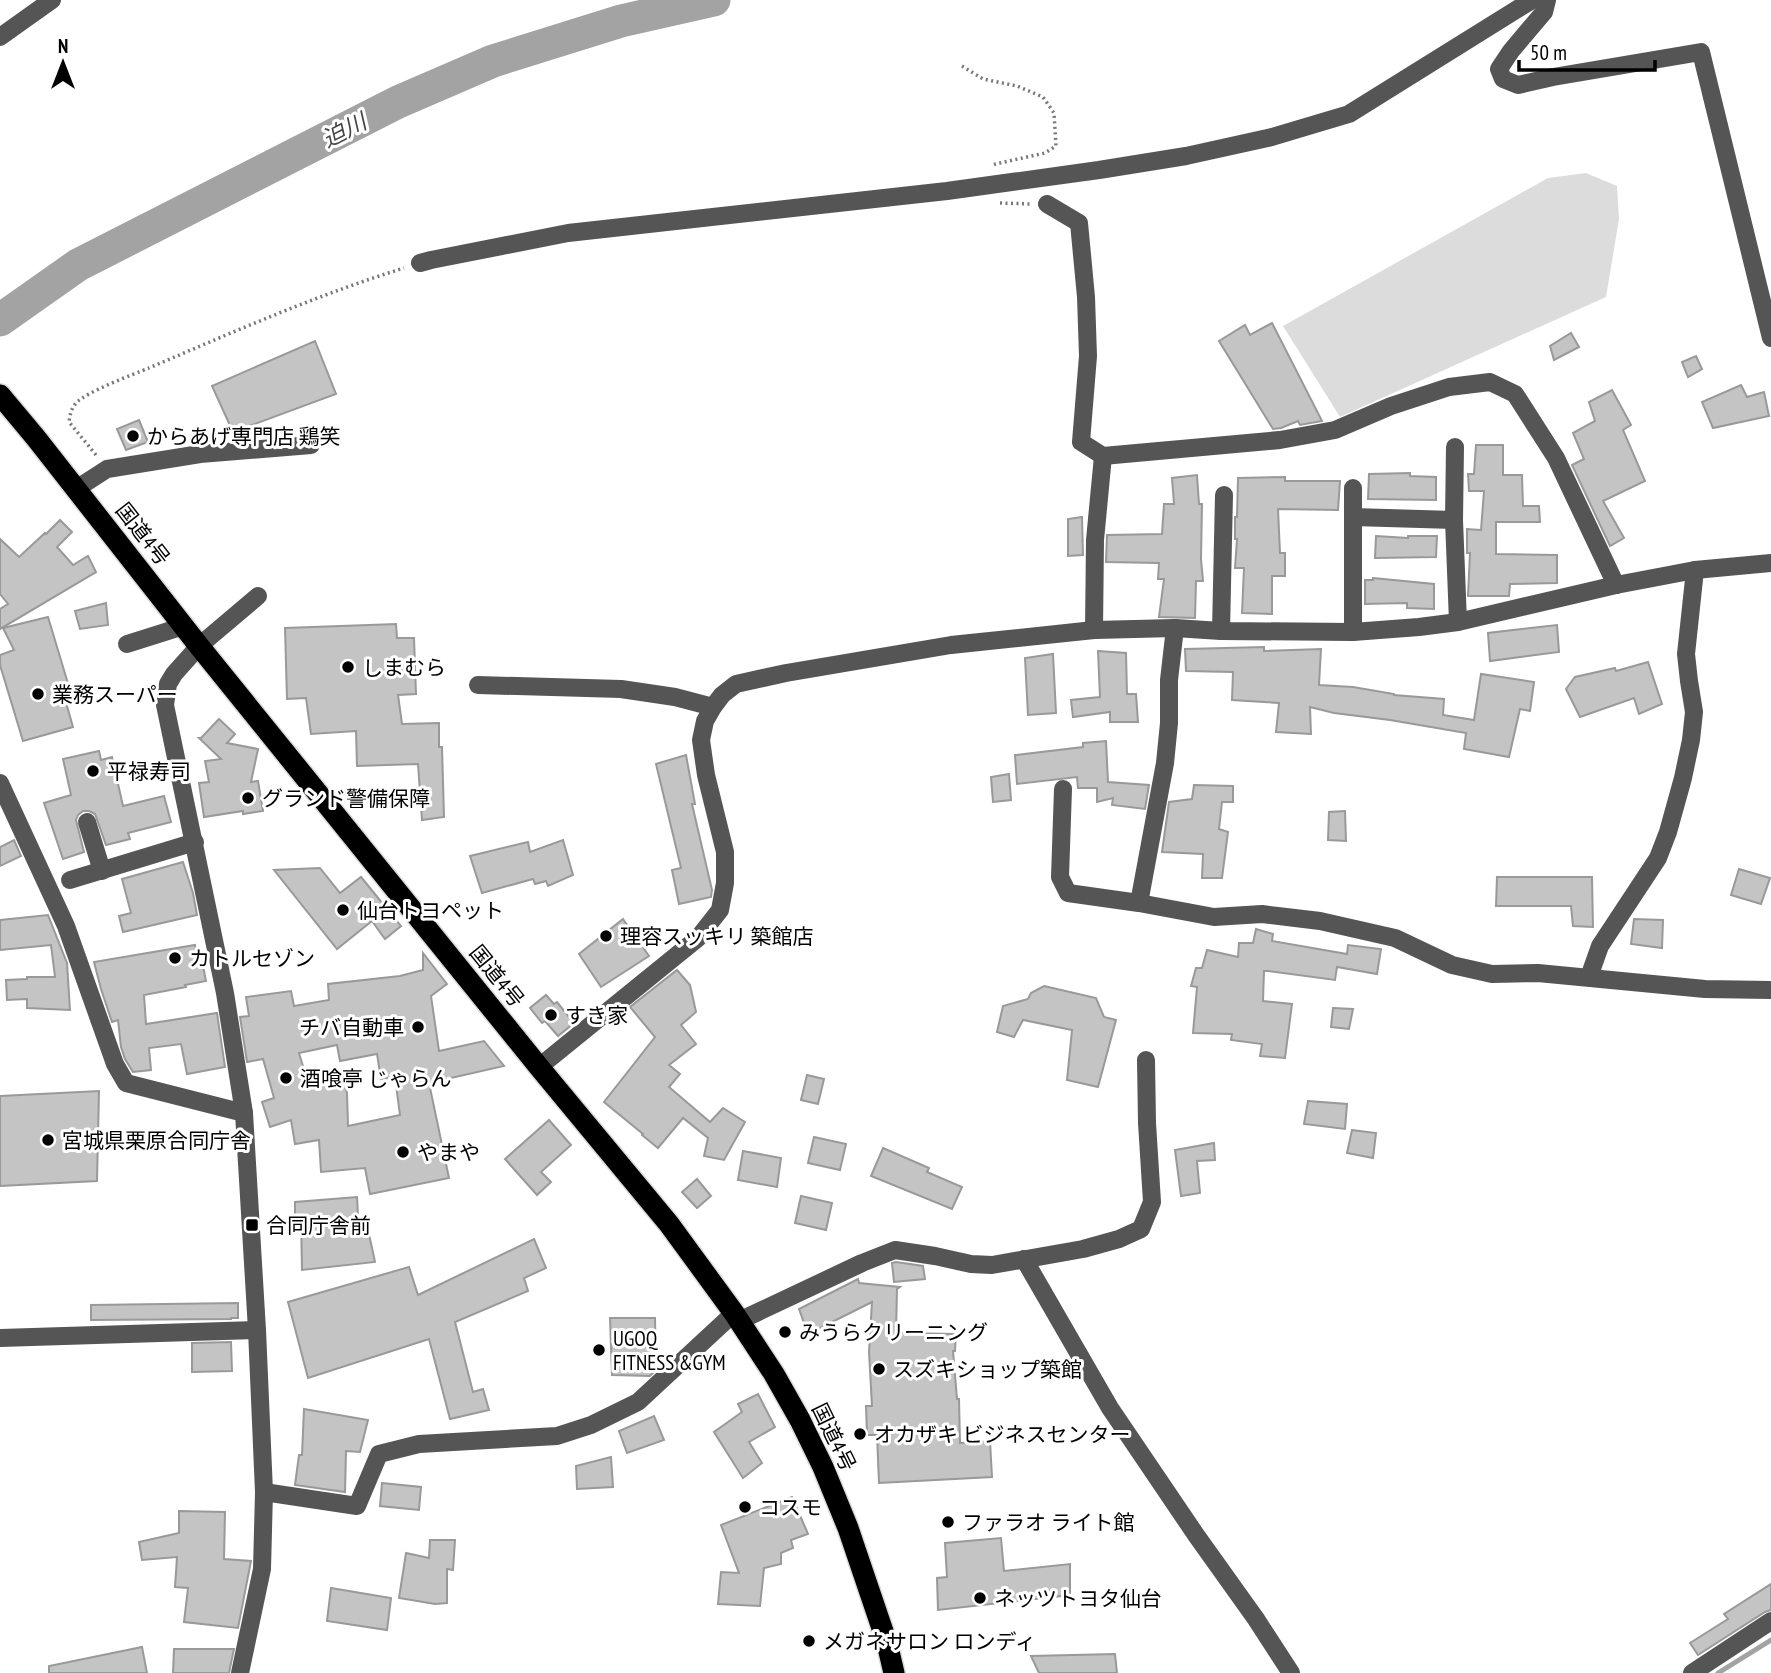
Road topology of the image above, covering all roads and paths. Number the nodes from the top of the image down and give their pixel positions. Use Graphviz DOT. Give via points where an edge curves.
graph roads {
  1 [pos="52,0"];
  2 [pos="1532,0"];
  3 [pos="1548,0"];
  4 [pos="0,37"];
  5 [pos="962,66"];
  6 [pos="982,168"];
  7 [pos="1047,204"];
  8 [pos="420,263"];
  9 [pos="1771,338"];
  10 [pos="0,395"];
  11 [pos="312,444"];
  12 [pos="1455,447"];
  13 [pos="1103,456"];
  14 [pos="107,468"];
  15 [pos="1353,488"];
  16 [pos="76,489"];
  17 [pos="1224,495"];
  18 [pos="1353,517"];
  19 [pos="1454,520"];
  20 [pos="1771,563"];
  21 [pos="1696,569"];
  22 [pos="1616,585"];
  23 [pos="258,596"];
  24 [pos="1458,622"];
  25 [pos="184,626"];
  26 [pos="1175,628"];
  27 [pos="1094,629"];
  28 [pos="1221,631"];
  29 [pos="1353,632"];
  30 [pos="127,644"];
  31 [pos="199,646"];
  32 [pos="478,685"];
  33 [pos="713,707"];
  34 [pos="0,783"];
  35 [pos="1063,789"];
  36 [pos="86,821"];
  37 [pos="195,842"];
  38 [pos="102,871"];
  39 [pos="70,880"];
  40 [pos="1139,903"];
  41 [pos="1589,977"];
  42 [pos="1771,990"];
  43 [pos="1146,1060"];
  44 [pos="539,1067"];
  45 [pos="244,1113"];
  46 [pos="1024,1259"];
  47 [pos="736,1317"];
  48 [pos="257,1330"];
  49 [pos="0,1338"];
  50 [pos="264,1492"];
  51 [pos="1771,1620"];
  52 [pos="240,1673"];
  53 [pos="894,1673"];
  54 [pos="1291,1673"];
  55 [pos="1692,1673"];
  1 -- 4 [label="street"];
  2 -- 8 [label="street" via="1349,114 1272,137 1186,156 947,191 568,233"];
  3 -- 9 [label="street" via="1544,12 1499,69 1503,79 1518,85 1701,51"];
  5 -- 6 [label="path" via="983,79 1042,97 1054,113 1056,146"];
  7 -- 13 [label="street" via="1079,223 1088,356 1081,442"];
  8 -- 14 [label="path" via="279,313 78,401 69,422"];
  10 -- 16 [label="highway, 国道4号"];
  11 -- 14 [label="street"];
  12 -- 19 [label="street"];
  13 -- 22 [label="street" via="1280,440 1335,430 1449,387 1490,382 1515,394 1556,458"];
  13 -- 27 [label="street" via="1095,540"];
  14 -- 16 [label="street"];
  15 -- 18 [label="street"];
  16 -- 25 [label="highway, 国道4号"];
  17 -- 28 [label="street"];
  18 -- 19 [label="street"];
  18 -- 29 [label="street"];
  19 -- 24 [label="street"];
  20 -- 21 [label="street"];
  21 -- 22 [label="street"];
  21 -- 41 [label="street" via="1686,654 1694,712 1683,778 1658,858 1600,946"];
  22 -- 24 [label="street"];
  23 -- 31 [label="street"];
  24 -- 29 [label="street"];
  25 -- 30 [label="street"];
  25 -- 31 [label="highway, 国道4号"];
  26 -- 27 [label="street"];
  26 -- 28 [label="street"];
  26 -- 40 [label="street" via="1165,763"];
  27 -- 33 [label="street" via="951,645 757,678 736,684"];
  28 -- 29 [label="street"];
  31 -- 37 [label="street" via="174,674 165,695"];
  31 -- 44 [label="highway, 国道4号"];
  32 -- 33 [label="street" via="621,689"];
  33 -- 44 [label="street" via="701,740 725,852 719,910 698,938"];
  34 -- 45 [label="street" via="66,926 126,1083"];
  35 -- 40 [label="street" via="1060,877 1068,893"];
  36 -- 38 [label="street"];
  37 -- 38 [label="street"];
  37 -- 45 [label="street"];
  38 -- 39 [label="street"];
  40 -- 41 [label="street" via="1214,917 1262,914 1357,928 1395,938 1452,965 1492,974"];
  41 -- 42 [label="street" via="1706,989"];
  43 -- 46 [label="street" via="1152,1202 1141,1228 1083,1250"];
  44 -- 47 [label="highway, 国道4号" via="669,1224"];
  45 -- 48 [label="street"];
  46 -- 47 [label="street" via="971,1264 895,1250"];
  46 -- 54 [label="street" via="1110,1408"];
  47 -- 50 [label="street" via="638,1402 591,1425 557,1436 419,1444 379,1454 357,1506"];
  47 -- 53 [label="highway, 国道4号" via="774,1374 823,1468"];
  48 -- 49 [label="street"];
  48 -- 50 [label="street"];
  50 -- 52 [label="street" via="262,1569"];
  51 -- 55 [label="street"];
}
